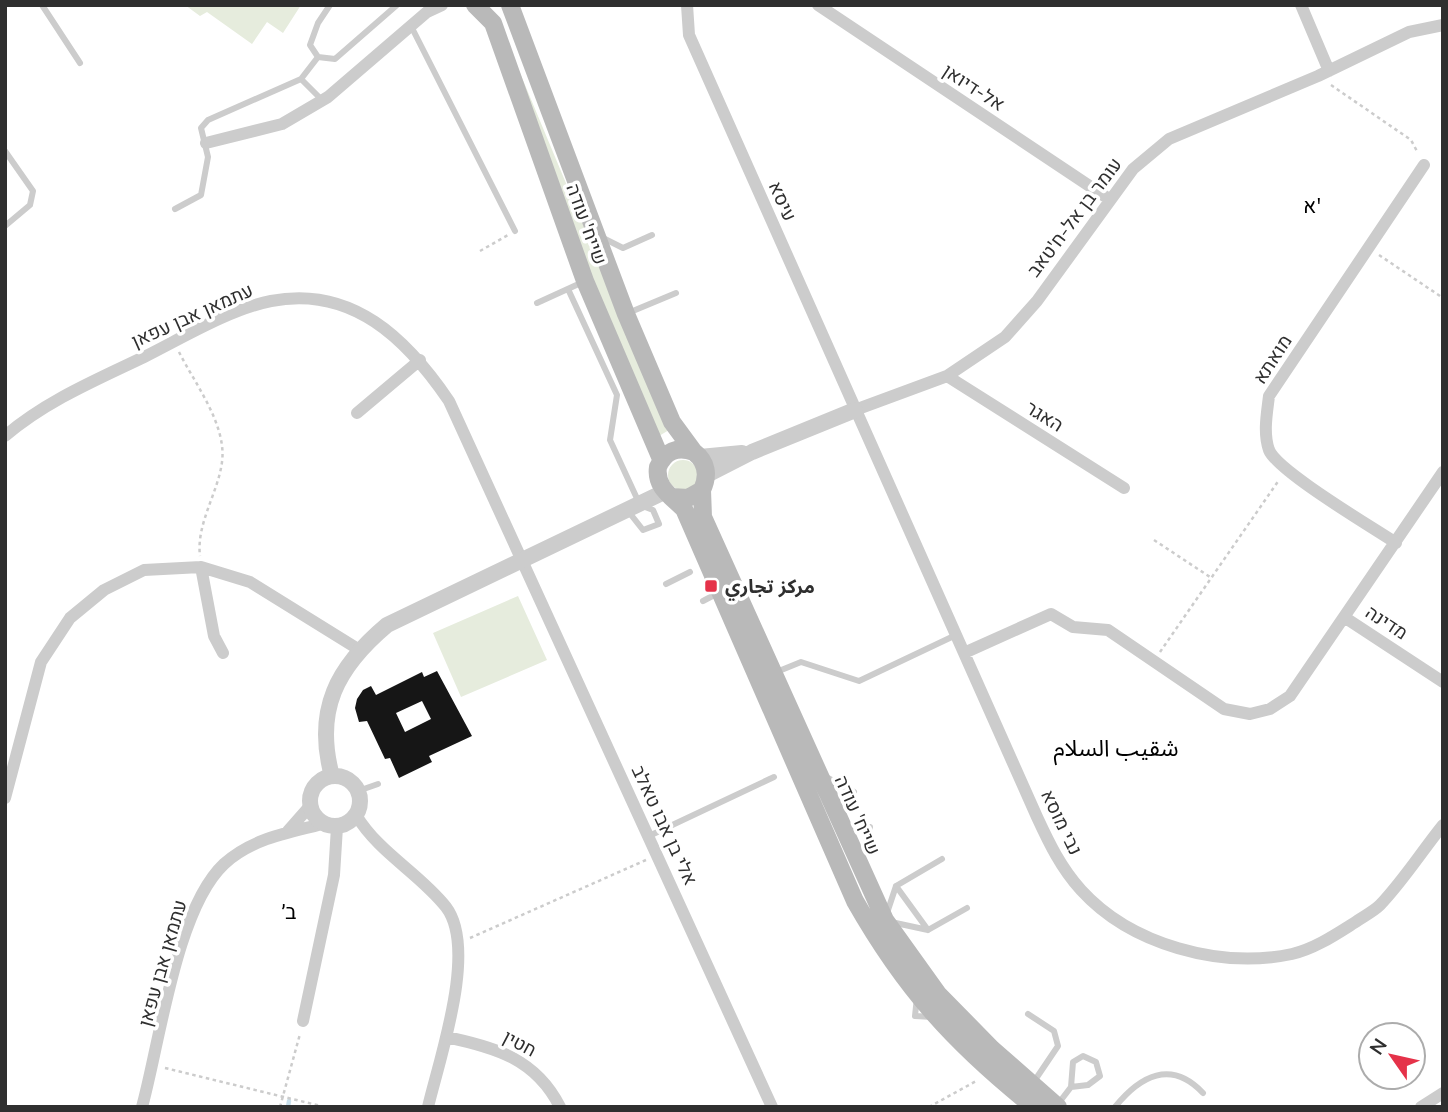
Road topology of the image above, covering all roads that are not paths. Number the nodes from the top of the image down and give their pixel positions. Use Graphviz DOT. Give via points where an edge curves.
graph roads {
  1 [pos="42,5"];
  2 [pos="330,5"];
  3 [pos="397,5"];
  4 [pos="442,5"];
  5 [pos="475,5"];
  6 [pos="510,5"];
  7 [pos="687,5"];
  8 [pos="818,5"];
  9 [pos="1301,5"];
  10 [pos="429,9"];
  11 [pos="1443,25"];
  12 [pos="411,26"];
  13 [pos="318,57"];
  14 [pos="79,63"];
  15 [pos="1324,73"];
  16 [pos="301,79"];
  17 [pos="323,101"];
  18 [pos="206,143"];
  19 [pos="5,151"];
  20 [pos="1424,165"];
  21 [pos="1109,200"];
  22 [pos="175,209"];
  23 [pos="5,226"];
  24 [pos="515,231"];
  25 [pos="593,233"];
  26 [pos="652,235"];
  27 [pos="585,281"];
  28 [pos="568,289"];
  29 [pos="676,293"];
  30 [pos="537,303"];
  31 [pos="626,314"];
  32 [pos="420,360"];
  33 [pos="947,376"];
  34 [pos="627,377"];
  35 [pos="617,395"];
  36 [pos="637,400"];
  37 [pos="855,410"];
  38 [pos="357,413"];
  39 [pos="5,436"];
  40 [pos="751,452"];
  41 [pos="697,454"];
  42 [pos="1443,472"];
  43 [pos="663,481"];
  44 [pos="704,483"];
  45 [pos="1124,488"];
  46 [pos="634,508"];
  47 [pos="1396,543"];
  48 [pos="522,561"];
  49 [pos="201,567"];
  50 [pos="690,572"];
  51 [pos="666,584"];
  52 [pos="720,592"];
  53 [pos="703,601"];
  54 [pos="1344,617"];
  55 [pos="956,635"];
  56 [pos="358,649"];
  57 [pos="223,653"];
  58 [pos="964,653"];
  59 [pos="772,673"];
  60 [pos="1443,682"];
  61 [pos="816,770"];
  62 [pos="332,776"];
  63 [pos="774,776"];
  64 [pos="378,784"];
  65 [pos="358,791"];
  66 [pos="854,793"];
  67 [pos="5,798"];
  68 [pos="310,806"];
  69 [pos="340,823"];
  70 [pos="1443,825"];
  71 [pos="870,827"];
  72 [pos="288,832"];
  73 [pos="649,836"];
  74 [pos="943,859"];
  75 [pos="860,870"];
  76 [pos="896,886"];
  77 [pos="967,908"];
  78 [pos="884,920"];
  79 [pos="928,930"];
  80 [pos="1028,1014"];
  81 [pos="303,1021"];
  82 [pos="446,1037"];
  83 [pos="1032,1084"];
  84 [pos="1071,1087"];
  85 [pos="1203,1093"];
  86 [pos="1443,1093"];
  87 [pos="1058,1106"];
  88 [pos="142,1107"];
  89 [pos="428,1107"];
  90 [pos="560,1107"];
  91 [pos="772,1107"];
  92 [pos="1034,1107"];
  93 [pos="1115,1107"];
  94 [pos="1420,1107"];
  1 -- 14 [label="lane"];
  2 -- 13 [label="lane" via="310,45"];
  3 -- 13 [label="lane" via="335,59"];
  4 -- 10 [label="street"];
  5 -- 27 [label="main road, שייח' עודה" via="493,23"];
  6 -- 25 [label="main road, שייח' עודה"];
  7 -- 37 [label="street, עיסא" via="689,35"];
  8 -- 21 [label="street, אל-דיואן"];
  9 -- 15 [label="street"];
  10 -- 12 [label="street"];
  11 -- 15 [label="street, עומר בן אל-ח'טאב" via="1409,32"];
  12 -- 17 [label="street"];
  12 -- 24 [label="lane"];
  13 -- 16 [label="lane"];
  15 -- 21 [label="street, עומר בן אל-ח'טאב" via="1169,139 1133,169"];
  16 -- 17 [label="lane"];
  16 -- 18 [label="lane" via="208,121 201,128"];
  17 -- 18 [label="street" via="282,124"];
  18 -- 22 [label="lane" via="201,195"];
  19 -- 23 [label="lane" via="33,191 30,205"];
  20 -- 47 [label="street, מואתא" via="1269,396 1266,428 1269,452 1287,470"];
  21 -- 33 [label="street, עומר בן אל-ח'טאב" via="1037,301 1005,337"];
  25 -- 26 [label="lane" via="623,248"];
  25 -- 31 [label="main road, שייח' עודה"];
  27 -- 28 [label="lane"];
  27 -- 34 [label="main road, שייח' עודה"];
  28 -- 30 [label="lane"];
  28 -- 35 [label="lane"];
  29 -- 31 [label="lane"];
  31 -- 41 [label="main road, שייח' עודה" via="672,422"];
  32 -- 38 [label="street"];
  32 -- 39 [label="street, עתמאן אבן עפאן" via="379,322 350,307 324,299 270,301 173,342 48,404"];
  32 -- 48 [label="street, עתמאן אבן עפאן" via="449,401"];
  33 -- 37 [label="street, עומר בן אל-ח'טאב"];
  33 -- 45 [label="street, האגר"];
  34 -- 35 [label="lane"];
  34 -- 36 [label="main road, שייח' עודה"];
  35 -- 36 [label="lane"];
  35 -- 46 [label="lane" via="610,440"];
  36 -- 43 [label="main road, שייח' עודה"];
  37 -- 40 [label="street, עומר בן אל-ח'טאב"];
  37 -- 55 [label="street, נבי מוסא"];
  40 -- 41 [label="street, עומר בן אל-ח'טאב"];
  40 -- 44 [label="street, עומר בן אל-ח'טאב"];
  41 -- 43 [label="main road" via="678,449"];
  41 -- 44 [label="main road, שייח' עודה"];
  42 -- 47 [label="street"];
  43 -- 44 [label="main road" via="688,498"];
  43 -- 46 [label="street"];
  43 -- 52 [label="main road, שייח' עודה" via="684,509"];
  44 -- 59 [label="main road, שייח' עודה" via="703,517"];
  46 -- 46 [label="lane" via="643,530 659,523 653,510"];
  46 -- 48 [label="street"];
  47 -- 54 [label="street"];
  48 -- 56 [label="street" via="387,625"];
  48 -- 73 [label="street, אלי בן אבו טאלב"];
  49 -- 56 [label="street" via="250,582"];
  49 -- 57 [label="street" via="214,636"];
  49 -- 67 [label="street" via="144,570 104,590 71,618 41,662"];
  50 -- 51 [label="lane"];
  52 -- 53 [label="lane"];
  52 -- 92 [label="main road, שייח' עודה" via="855,901 885,955 935,1017"];
  54 -- 58 [label="street" via="1290,696 1270,709 1250,714 1224,709 1108,630 1073,627 1051,614"];
  54 -- 60 [label="street, מדינה"];
  55 -- 58 [label="street, נבי מוסא"];
  55 -- 59 [label="lane" via="859,681 801,662"];
  56 -- 62 [label="street" via="326,717 324,747"];
  58 -- 70 [label="street, נבי מוסא" via="1057,860 1081,891 1139,935 1178,949 1232,957 1292,954 1329,939 1379,906"];
  59 -- 61 [label="main road, שייח' עודה"];
  61 -- 66 [label="lane"];
  61 -- 75 [label="main road, שייח' עודה"];
  62 -- 65 [label="street" via="348,779"];
  62 -- 68 [label="street" via="312,789"];
  63 -- 73 [label="lane"];
  64 -- 65 [label="lane"];
  65 -- 69 [label="street" via="360,799"];
  68 -- 69 [label="street" via="313,815"];
  68 -- 72 [label="street, עתמאן אבן עפאן"];
  69 -- 72 [label="street, עתמאן אבן עפאן"];
  69 -- 81 [label="street" via="334,875"];
  69 -- 82 [label="street" via="368,835 448,909 459,975"];
  71 -- 75 [label="lane"];
  72 -- 88 [label="street, עתמאן אבן עפאן" via="246,849 224,865 198,899"];
  73 -- 91 [label="street, אלי בן אבו טאלב"];
  74 -- 76 [label="lane"];
  75 -- 78 [label="main road, שייח' עודה"];
  76 -- 78 [label="lane"];
  76 -- 79 [label="lane"];
  77 -- 79 [label="lane"];
  78 -- 79 [label="lane"];
  78 -- 83 [label="main road, שייח' עודה" via="938,994"];
  80 -- 83 [label="lane" via="1054,1031 1058,1046"];
  82 -- 89 [label="street"];
  82 -- 90 [label="street, חטין" via="506,1052 536,1073"];
  83 -- 87 [label="main road, שייח' עודה"];
  84 -- 84 [label="lane" via="1088,1085 1100,1076 1096,1062 1083,1056 1073,1062"];
  84 -- 87 [label="lane"];
  85 -- 93 [label="lane" via="1191,1080 1156,1074"];
  86 -- 94 [label="street"];
}
